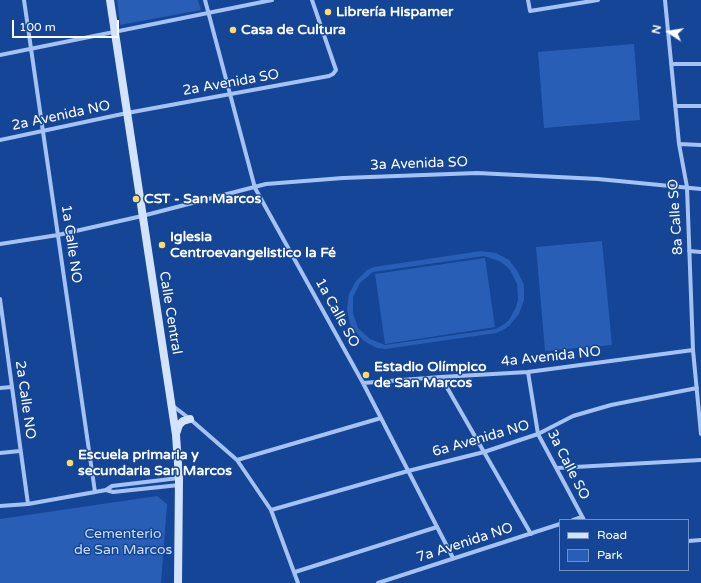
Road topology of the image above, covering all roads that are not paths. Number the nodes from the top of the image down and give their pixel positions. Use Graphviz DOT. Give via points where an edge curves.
graph roads {
  1 [pos="24,0"];
  2 [pos="110,0"];
  3 [pos="205,0"];
  4 [pos="272,0"];
  5 [pos="312,0"];
  6 [pos="528,0"];
  7 [pos="598,0"];
  8 [pos="665,0"];
  9 [pos="580,1"];
  10 [pos="208,13"];
  11 [pos="115,32"];
  12 [pos="31,49"];
  13 [pos="0,55"];
  14 [pos="671,64"];
  15 [pos="701,64"];
  16 [pos="229,95"];
  17 [pos="675,106"];
  18 [pos="701,106"];
  19 [pos="127,113"];
  20 [pos="43,131"];
  21 [pos="0,140"];
  22 [pos="679,144"];
  23 [pos="701,145"];
  24 [pos="687,187"];
  25 [pos="255,188"];
  26 [pos="701,189"];
  27 [pos="142,216"];
  28 [pos="58,235"];
  29 [pos="0,244"];
  30 [pos="689,251"];
  31 [pos="701,252"];
  32 [pos="0,299"];
  33 [pos="1,315"];
  34 [pos="693,350"];
  35 [pos="528,372"];
  36 [pos="441,377"];
  37 [pos="363,383"];
  38 [pos="12,387"];
  39 [pos="0,388"];
  40 [pos="697,388"];
  41 [pos="171,405"];
  42 [pos="381,418"];
  43 [pos="190,419"];
  44 [pos="538,434"];
  45 [pos="701,434"];
  46 [pos="176,435"];
  47 [pos="20,451"];
  48 [pos="484,452"];
  49 [pos="0,453"];
  50 [pos="237,460"];
  51 [pos="701,460"];
  52 [pos="557,468"];
  53 [pos="408,471"];
  54 [pos="180,481"];
  55 [pos="106,490"];
  56 [pos="95,492"];
  57 [pos="28,504"];
  58 [pos="0,506"];
  59 [pos="271,510"];
  60 [pos="583,518"];
  61 [pos="559,524"];
  62 [pos="437,526"];
  63 [pos="531,534"];
  64 [pos="701,540"];
  65 [pos="689,541"];
  66 [pos="453,558"];
  67 [pos="295,572"];
  68 [pos="178,583"];
  69 [pos="298,583"];
  70 [pos="378,583"];
  1 -- 12 [label="street, 1a Calle NO"];
  2 -- 11 [label="main road, Calle Central"];
  3 -- 10 [label="street, 1a Calle SO"];
  4 -- 10 [label="street"];
  5 -- 16 [label="street, 2a Avenida SO" via="336,70 333,74"];
  6 -- 9 [label="street" via="530,11"];
  7 -- 9 [label="street"];
  8 -- 14 [label="street, 8a Calle SO"];
  10 -- 11 [label="street"];
  10 -- 16 [label="street, 1a Calle SO"];
  11 -- 12 [label="street"];
  11 -- 19 [label="main road, Calle Central"];
  12 -- 13 [label="street"];
  12 -- 20 [label="street, 1a Calle NO"];
  14 -- 15 [label="street"];
  14 -- 17 [label="street, 8a Calle SO"];
  16 -- 19 [label="street, 2a Avenida SO"];
  16 -- 25 [label="street, 1a Calle SO"];
  17 -- 18 [label="street"];
  17 -- 22 [label="street, 8a Calle SO"];
  19 -- 20 [label="street, 2a Avenida NO"];
  19 -- 27 [label="main road, Calle Central"];
  20 -- 21 [label="street, 2a Avenida NO"];
  20 -- 28 [label="street, 1a Calle NO"];
  22 -- 23 [label="street"];
  22 -- 24 [label="street, 8a Calle SO"];
  24 -- 25 [label="street, 3a Avenida SO" via="598,179 477,173 343,178 266,184"];
  24 -- 26 [label="street, 3a Avenida SO"];
  24 -- 30 [label="street, 8a Calle SO"];
  25 -- 27 [label="street, 3a Avenida SO"];
  25 -- 37 [label="street, 1a Calle SO"];
  27 -- 28 [label="street, 3a Avenida SO"];
  27 -- 41 [label="main road, Calle Central"];
  28 -- 29 [label="street, 3a Avenida SO"];
  28 -- 56 [label="street, 1a Calle NO"];
  30 -- 31 [label="street"];
  30 -- 34 [label="street, 8a Calle SO"];
  32 -- 33 [label="street, 2a Calle NO"];
  33 -- 38 [label="street, 2a Calle NO"];
  34 -- 35 [label="street, 4a Avenida NO"];
  34 -- 40 [label="street, 8a Calle SO"];
  35 -- 36 [label="street, 4a Avenida NO"];
  35 -- 44 [label="street, 3a Calle SO"];
  36 -- 37 [label="street, 4a Avenida NO"];
  36 -- 48 [label="street"];
  37 -- 42 [label="street, 1a Calle SO"];
  38 -- 39 [label="street"];
  38 -- 47 [label="street, 2a Calle NO"];
  40 -- 44 [label="street, 6a Avenida NO" via="611,405 573,416"];
  40 -- 45 [label="street, 8a Calle SO"];
  41 -- 43 [label="street"];
  41 -- 46 [label="main road, Calle Central"];
  42 -- 50 [label="street"];
  42 -- 53 [label="street, 1a Calle SO"];
  43 -- 46 [label="main road" via="183,421"];
  43 -- 50 [label="street"];
  44 -- 48 [label="street, 6a Avenida NO"];
  44 -- 52 [label="street, 3a Calle SO"];
  46 -- 54 [label="main road, Calle Central"];
  47 -- 49 [label="street"];
  47 -- 57 [label="street, 2a Calle NO"];
  48 -- 53 [label="street, 6a Avenida NO"];
  48 -- 63 [label="street"];
  50 -- 59 [label="street"];
  51 -- 52 [label="street"];
  52 -- 60 [label="street, 3a Calle SO"];
  53 -- 59 [label="street, 6a Avenida NO"];
  53 -- 62 [label="street, 1a Calle SO"];
  54 -- 55 [label="street" via="112,492"];
  54 -- 55 [label="street" via="112,486"];
  54 -- 68 [label="main road, Calle Central"];
  55 -- 56 [label="street"];
  56 -- 57 [label="street"];
  57 -- 58 [label="street"];
  59 -- 67 [label="street"];
  61 -- 63 [label="street, 7a Avenida NO"];
  62 -- 66 [label="street, 1a Calle SO"];
  62 -- 67 [label="street"];
  63 -- 66 [label="street, 7a Avenida NO"];
  64 -- 65 [label="street"];
  66 -- 70 [label="street, 7a Avenida NO"];
  67 -- 69 [label="street"];
}
